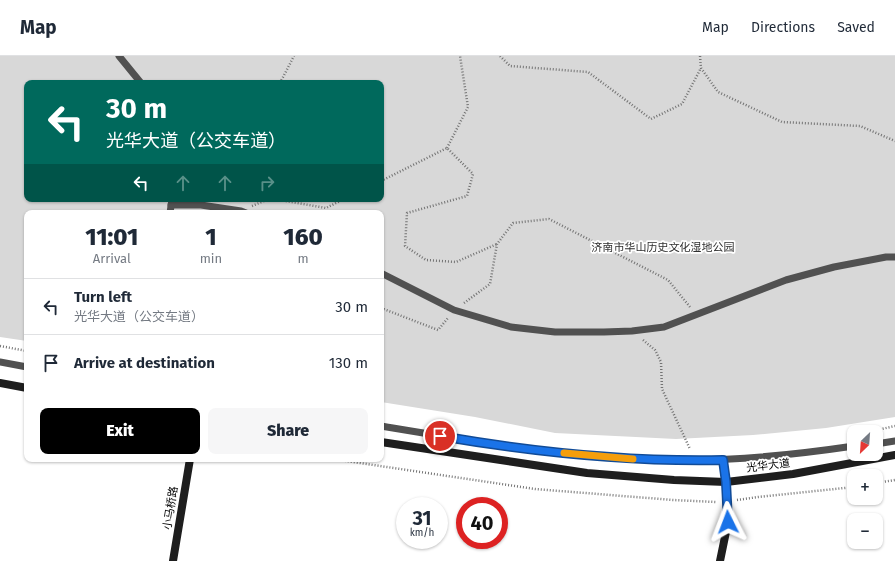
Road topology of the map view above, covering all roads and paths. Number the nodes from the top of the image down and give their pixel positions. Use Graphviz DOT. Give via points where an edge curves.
graph roads {
  1 [pos="119,56"];
  2 [pos="294,56"];
  3 [pos="460,56"];
  4 [pos="500,56"];
  5 [pos="700,56"];
  6 [pos="701,68"];
  7 [pos="139,80"];
  8 [pos="282,80"];
  9 [pos="895,141"];
  10 [pos="447,148"];
  11 [pos="384,180"];
  12 [pos="172,202"];
  13 [pos="291,202"];
  14 [pos="338,202"];
  15 [pos="235,210"];
  16 [pos="895,257"];
  17 [pos="384,275"];
  18 [pos="696,315"];
  19 [pos="632,331"];
  20 [pos="0,346"];
  21 [pos="24,350"];
  22 [pos="0,362"];
  23 [pos="24,366"];
  24 [pos="0,383"];
  25 [pos="24,387"];
  26 [pos="895,426"];
  27 [pos="384,427"];
  28 [pos="883,429"];
  29 [pos="895,441"];
  30 [pos="384,442"];
  31 [pos="883,443"];
  32 [pos="847,447"];
  33 [pos="683,449"];
  34 [pos="895,455"];
  35 [pos="723,460"];
  36 [pos="190,462"];
  37 [pos="353,462"];
  38 [pos="895,480"];
  39 [pos="726,482"];
  40 [pos="883,482"];
  41 [pos="847,488"];
  42 [pos="727,502"];
  43 [pos="173,561"];
  44 [pos="720,561"];
  1 -- 7 [label="lane"];
  2 -- 8 [label="path"];
  3 -- 10 [label="path" via="468,106"];
  4 -- 6 [label="path" via="510,66 588,72 651,119 682,104"];
  5 -- 6 [label="path"];
  6 -- 9 [label="path" via="718,92 782,122 860,126"];
  10 -- 11 [label="path"];
  10 -- 18 [label="path" via="473,174 467,196 407,213 405,246 426,260 456,262 497,244 513,223 549,219 668,280"];
  12 -- 15 [label="lane"];
  13 -- 14 [label="path" via="326,208"];
  16 -- 18 [label="lane" via="886,256 793,278"];
  17 -- 19 [label="lane" via="454,310 511,327 555,332"];
  18 -- 19 [label="lane" via="664,327"];
  19 -- 33 [label="path" via="655,350 660,362 662,389 691,450"];
  20 -- 21 [label="path"];
  22 -- 23 [label="lane"];
  24 -- 25 [label="main road"];
  26 -- 28 [label="path"];
  27 -- 35 [label="lane" via="557,452 634,459"];
  29 -- 31 [label="lane"];
  30 -- 39 [label="main road, 光华大道" via="587,472"];
  32 -- 35 [label="lane"];
  34 -- 39 [label="main road, 光华大道" via="793,474"];
  35 -- 39 [label="main road"];
  36 -- 43 [label="main road, 小马桥路"];
  37 -- 42 [label="path" via="535,489 679,501"];
  38 -- 40 [label="path"];
  39 -- 42 [label="main road"];
  41 -- 42 [label="path"];
  42 -- 44 [label="main road" via="728,522"];
}
